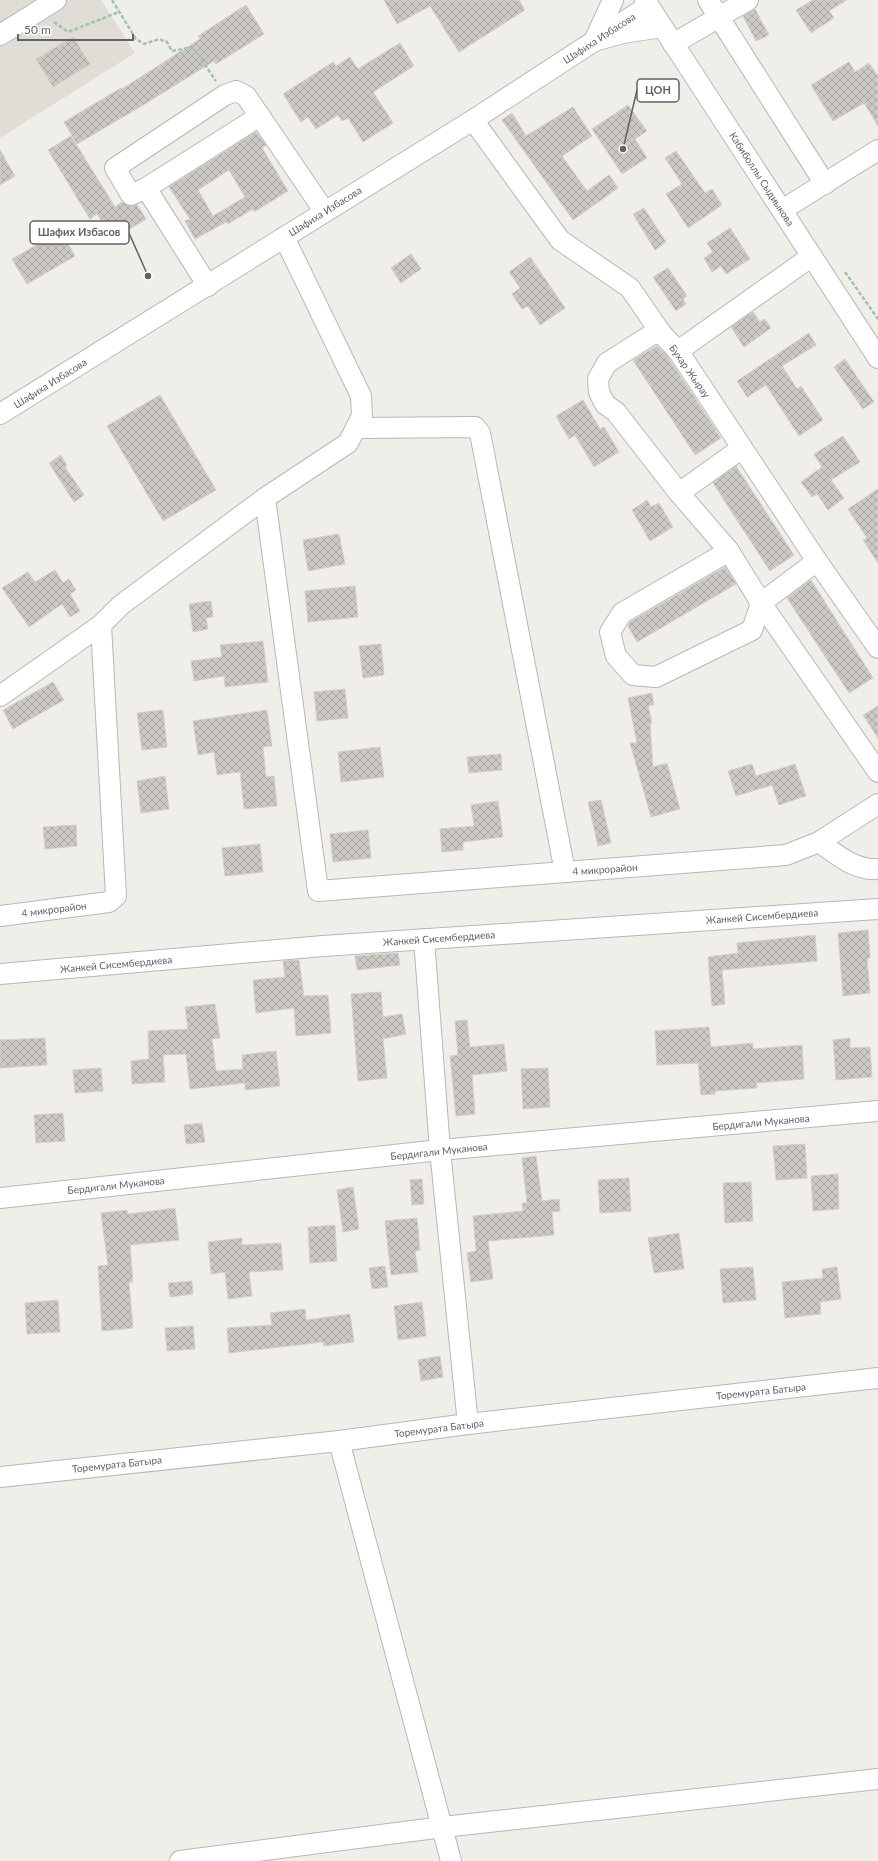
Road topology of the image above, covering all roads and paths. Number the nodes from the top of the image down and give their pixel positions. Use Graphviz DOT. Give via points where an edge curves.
graph roads {
  1 [pos="112,0"];
  2 [pos="613,0"];
  3 [pos="708,0"];
  4 [pos="748,0"];
  5 [pos="647,3"];
  6 [pos="48,5"];
  7 [pos="119,12"];
  8 [pos="720,18"];
  9 [pos="662,27"];
  10 [pos="0,35"];
  11 [pos="594,41"];
  12 [pos="674,44"];
  13 [pos="225,95"];
  14 [pos="260,116"];
  15 [pos="473,120"];
  16 [pos="878,150"];
  17 [pos="824,184"];
  18 [pos="146,188"];
  19 [pos="782,210"];
  20 [pos="325,212"];
  21 [pos="284,236"];
  22 [pos="812,256"];
  23 [pos="208,286"];
  24 [pos="661,334"];
  25 [pos="875,346"];
  26 [pos="678,351"];
  27 [pos="0,414"];
  28 [pos="357,428"];
  29 [pos="742,448"];
  30 [pos="679,493"];
  31 [pos="266,498"];
  32 [pos="729,551"];
  33 [pos="817,561"];
  34 [pos="762,602"];
  35 [pos="101,625"];
  36 [pos="878,648"];
  37 [pos="0,696"];
  38 [pos="878,772"];
  39 [pos="878,804"];
  40 [pos="819,842"];
  41 [pos="878,869"];
  42 [pos="565,872"];
  43 [pos="878,909"];
  44 [pos="0,916"];
  45 [pos="424,939"];
  46 [pos="0,974"];
  47 [pos="878,1111"];
  48 [pos="440,1150"];
  49 [pos="0,1198"];
  50 [pos="878,1378"];
  51 [pos="468,1424"];
  52 [pos="339,1441"];
  53 [pos="0,1477"];
  54 [pos="878,1779"];
  55 [pos="443,1827"];
  56 [pos="180,1861"];
  57 [pos="451,1861"];
  1 -- 7 [label="path"];
  2 -- 11 [label="street"];
  3 -- 8 [label="street"];
  4 -- 8 [label="street"];
  5 -- 9 [label="street, Кабиболлы Сыдиыкова"];
  5 -- 11 [label="street, Шафиха Избасова"];
  6 -- 7 [label="path" via="68,32"];
  6 -- 10 [label="street"];
  7 -- 13 [label="path" via="136,39 144,44 159,39 167,42 172,51 193,47"];
  8 -- 12 [label="street"];
  8 -- 17 [label="street"];
  9 -- 11 [label="street"];
  9 -- 12 [label="street, Кабиболлы Сыдиыкова"];
  11 -- 15 [label="street, Шафиха Избасова"];
  12 -- 19 [label="street, Кабиболлы Сыдиыкова"];
  13 -- 14 [label="street" via="236,91 246,96"];
  13 -- 18 [label="street" via="115,168 131,195"];
  14 -- 18 [label="street"];
  14 -- 20 [label="street"];
  15 -- 20 [label="street, Шафиха Избасова"];
  15 -- 24 [label="street, Бухар Жырау" via="560,240 630,288"];
  16 -- 17 [label="street"];
  17 -- 19 [label="street"];
  18 -- 23 [label="street"];
  19 -- 22 [label="street, Кабиболлы Сыдиыкова"];
  20 -- 21 [label="street, Шафиха Избасова"];
  21 -- 23 [label="street, Шафиха Избасова"];
  21 -- 28 [label="street" via="361,396 362,416"];
  22 -- 25 [label="street, Кабиболлы Сыдиыкова"];
  22 -- 26 [label="street"];
  23 -- 27 [label="street, Шафиха Избасова"];
  24 -- 26 [label="street, Бухар Жырау"];
  24 -- 30 [label="street" via="651,336 606,363 598,379 599,392 604,404 616,412"];
  26 -- 29 [label="street, Бухар Жырау"];
  28 -- 31 [label="street" via="348,444"];
  28 -- 42 [label="street" via="475,427 480,433"];
  29 -- 30 [label="street"];
  29 -- 33 [label="street, Бухар Жырау"];
  30 -- 32 [label="street"];
  31 -- 35 [label="street" via="121,604"];
  31 -- 42 [label="street, 4 микрорайон" via="318,891"];
  32 -- 34 [label="street"];
  32 -- 34 [label="street" via="622,614 610,632 616,656 633,675 656,677 752,630"];
  33 -- 34 [label="street"];
  33 -- 36 [label="street, Бухар Жырау"];
  34 -- 38 [label="street"];
  35 -- 37 [label="street"];
  35 -- 44 [label="street, 4 микрорайон" via="116,896 109,902"];
  39 -- 40 [label="street, 4 микрорайон"];
  40 -- 41 [label="street" via="849,863 871,870"];
  40 -- 42 [label="street, 4 микрорайон" via="786,856"];
  43 -- 45 [label="street, Жанкей Сисембердиева"];
  45 -- 46 [label="street, Жанкей Сисембердиева"];
  45 -- 48 [label="street"];
  47 -- 48 [label="street, Бердигали Муканова"];
  48 -- 49 [label="street, Бердигали Муканова"];
  48 -- 51 [label="street"];
  50 -- 51 [label="street, Торемурата Батыра"];
  51 -- 52 [label="street, Торемурата Батыра"];
  52 -- 53 [label="street, Торемурата Батыра"];
  52 -- 55 [label="street"];
  54 -- 55 [label="street"];
  55 -- 56 [label="street"];
  55 -- 57 [label="street"];
}
